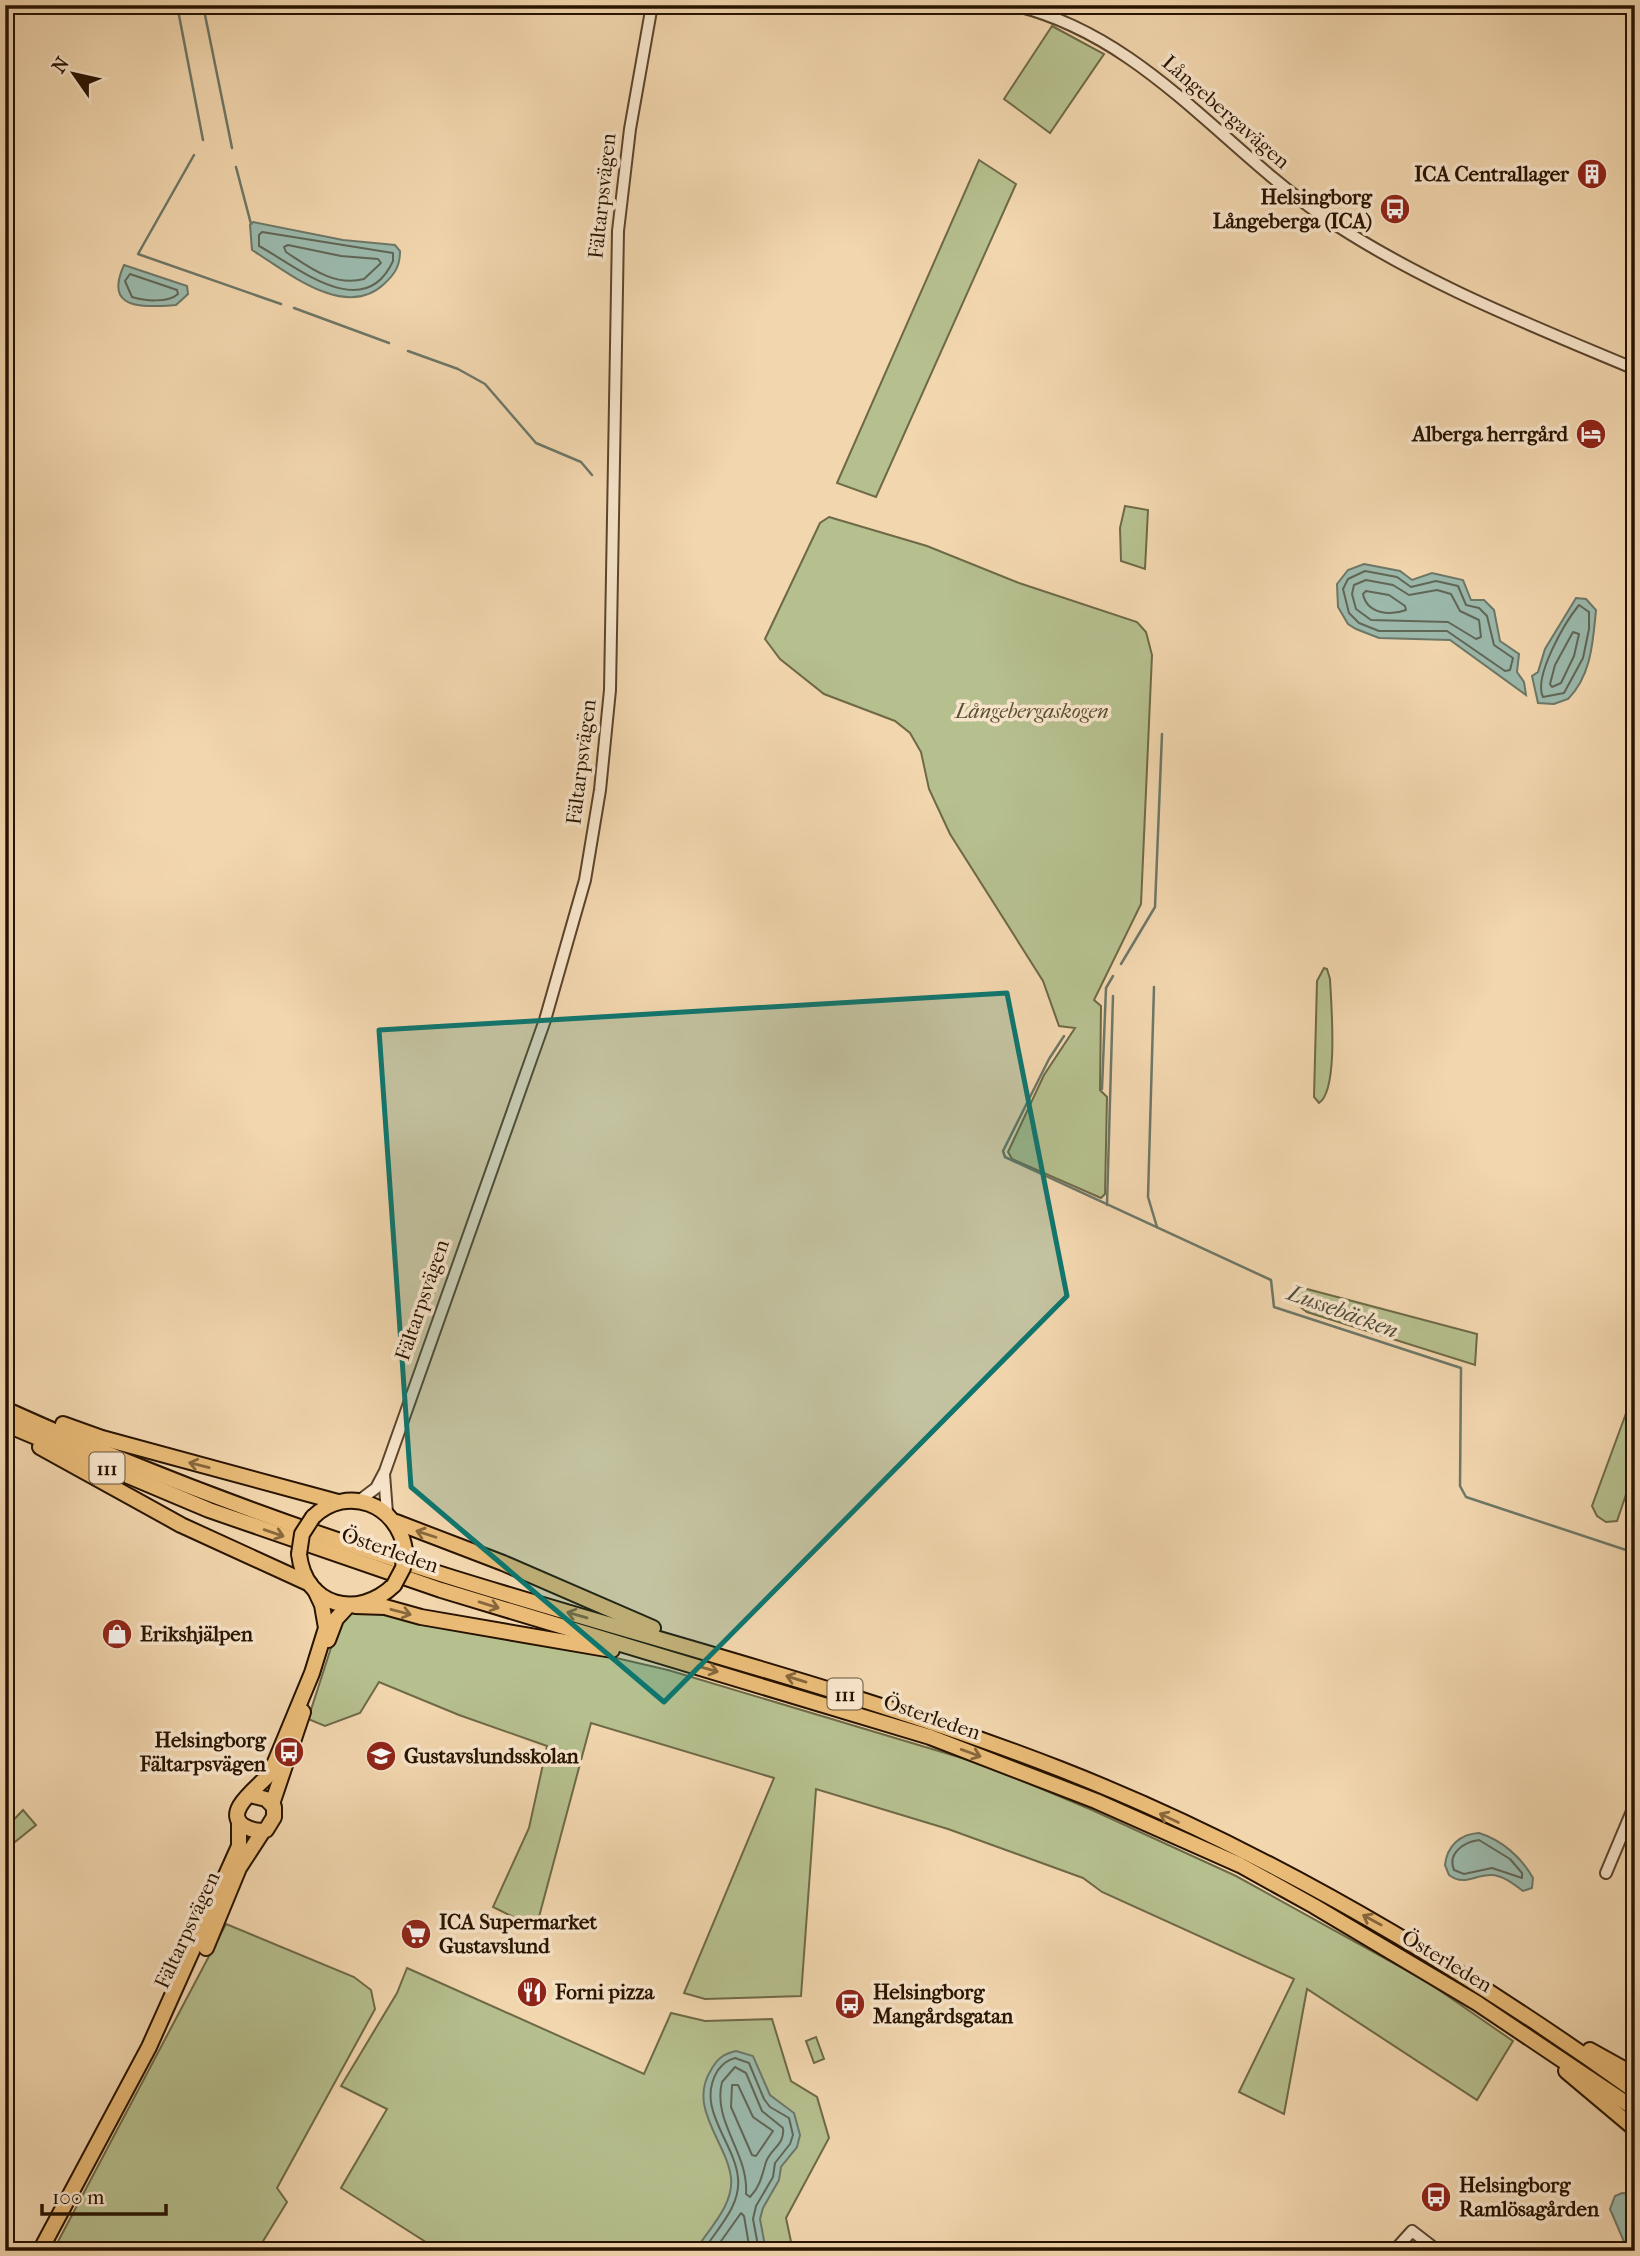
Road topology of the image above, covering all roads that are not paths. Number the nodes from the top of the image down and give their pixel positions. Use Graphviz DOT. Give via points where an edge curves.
graph roads {
  1 [pos="650,5"];
  2 [pos="1013,5"];
  3 [pos="1635,369"];
  4 [pos="5,1403"];
  5 [pos="5,1409"];
  6 [pos="5,1426"];
  7 [pos="385,1471"];
  8 [pos="360,1500"];
  9 [pos="338,1502"];
  10 [pos="391,1518"];
  11 [pos="312,1587"];
  12 [pos="352,1606"];
  13 [pos="711,1653"];
  14 [pos="680,1662"];
  15 [pos="250,1795"];
  16 [pos="272,1804"];
  17 [pos="1635,1804"];
  18 [pos="239,1822"];
  19 [pos="263,1831"];
  20 [pos="1606,1873"];
  21 [pos="1527,2015"];
  22 [pos="1525,2036"];
  23 [pos="149,2047"];
  24 [pos="1635,2075"];
  25 [pos="1635,2091"];
  26 [pos="1635,2109"];
  27 [pos="1635,2129"];
  28 [pos="40,2251"];
  29 [pos="1394,2251"];
  30 [pos="1438,2251"];
  1 -- 7 [label="street, Fältarpsvägen" via="618,231 611,690 593,834 558,982"];
  2 -- 3 [label="street, Långebergavägen" via="1066,21 1127,55 1269,175 1380,252 1502,313"];
  9 -- 4 [label="main road, one-way" via="102,1438"];
  13 -- 5 [label="main road, Österleden / 111, one-way" via="444,1575 298,1526 178,1482"];
  6 -- 11 [label="main road" via="181,1525"];
  6 -- 14 [label="main road, Österleden / 111, one-way" via="209,1510 441,1590"];
  7 -- 8 [label="street, Fältarpsvägen" via="376,1488"];
  7 -- 10 [label="street, Fältarpsvägen"];
  8 -- 9 [label="main road"];
  8 -- 10 [label="main road"];
  9 -- 11 [label="main road, bridge" via="313,1517 302,1534 299,1554"];
  10 -- 12 [label="main road, bridge" via="405,1550 403,1568 394,1585 370,1603"];
  13 -- 10 [label="main road, one-way"];
  11 -- 12 [label="main road" via="336,1603"];
  11 -- 15 [label="main road" via="325,1617 321,1643 271,1772"];
  12 -- 14 [label="main road, one-way" via="385,1607"];
  12 -- 16 [label="main road" via="341,1612 332,1629"];
  21 -- 13 [label="main road, Österleden / 111, one-way" via="1377,1922 1105,1788 907,1714"];
  14 -- 22 [label="main road, Österleden / 111, one-way" via="930,1737 1179,1836 1314,1906"];
  15 -- 16 [label="main road"];
  15 -- 18 [label="main road" via="238,1807"];
  16 -- 19 [label="main road" via="274,1817"];
  17 -- 20 [label="street"];
  18 -- 19 [label="main road"];
  18 -- 23 [label="main road, Fältarpsvägen" via="239,1846"];
  19 -- 23 [label="main road, Fältarpsvägen" via="239,1868 198,1964"];
  21 -- 24 [label="main road"];
  21 -- 25 [label="main road, Österleden / 111"];
  22 -- 26 [label="main road, Österleden / 111"];
  22 -- 27 [label="main road"];
  23 -- 28 [label="main road, Fältarpsvägen"];
  29 -- 30 [label="street" via="1412,2231"];
}
